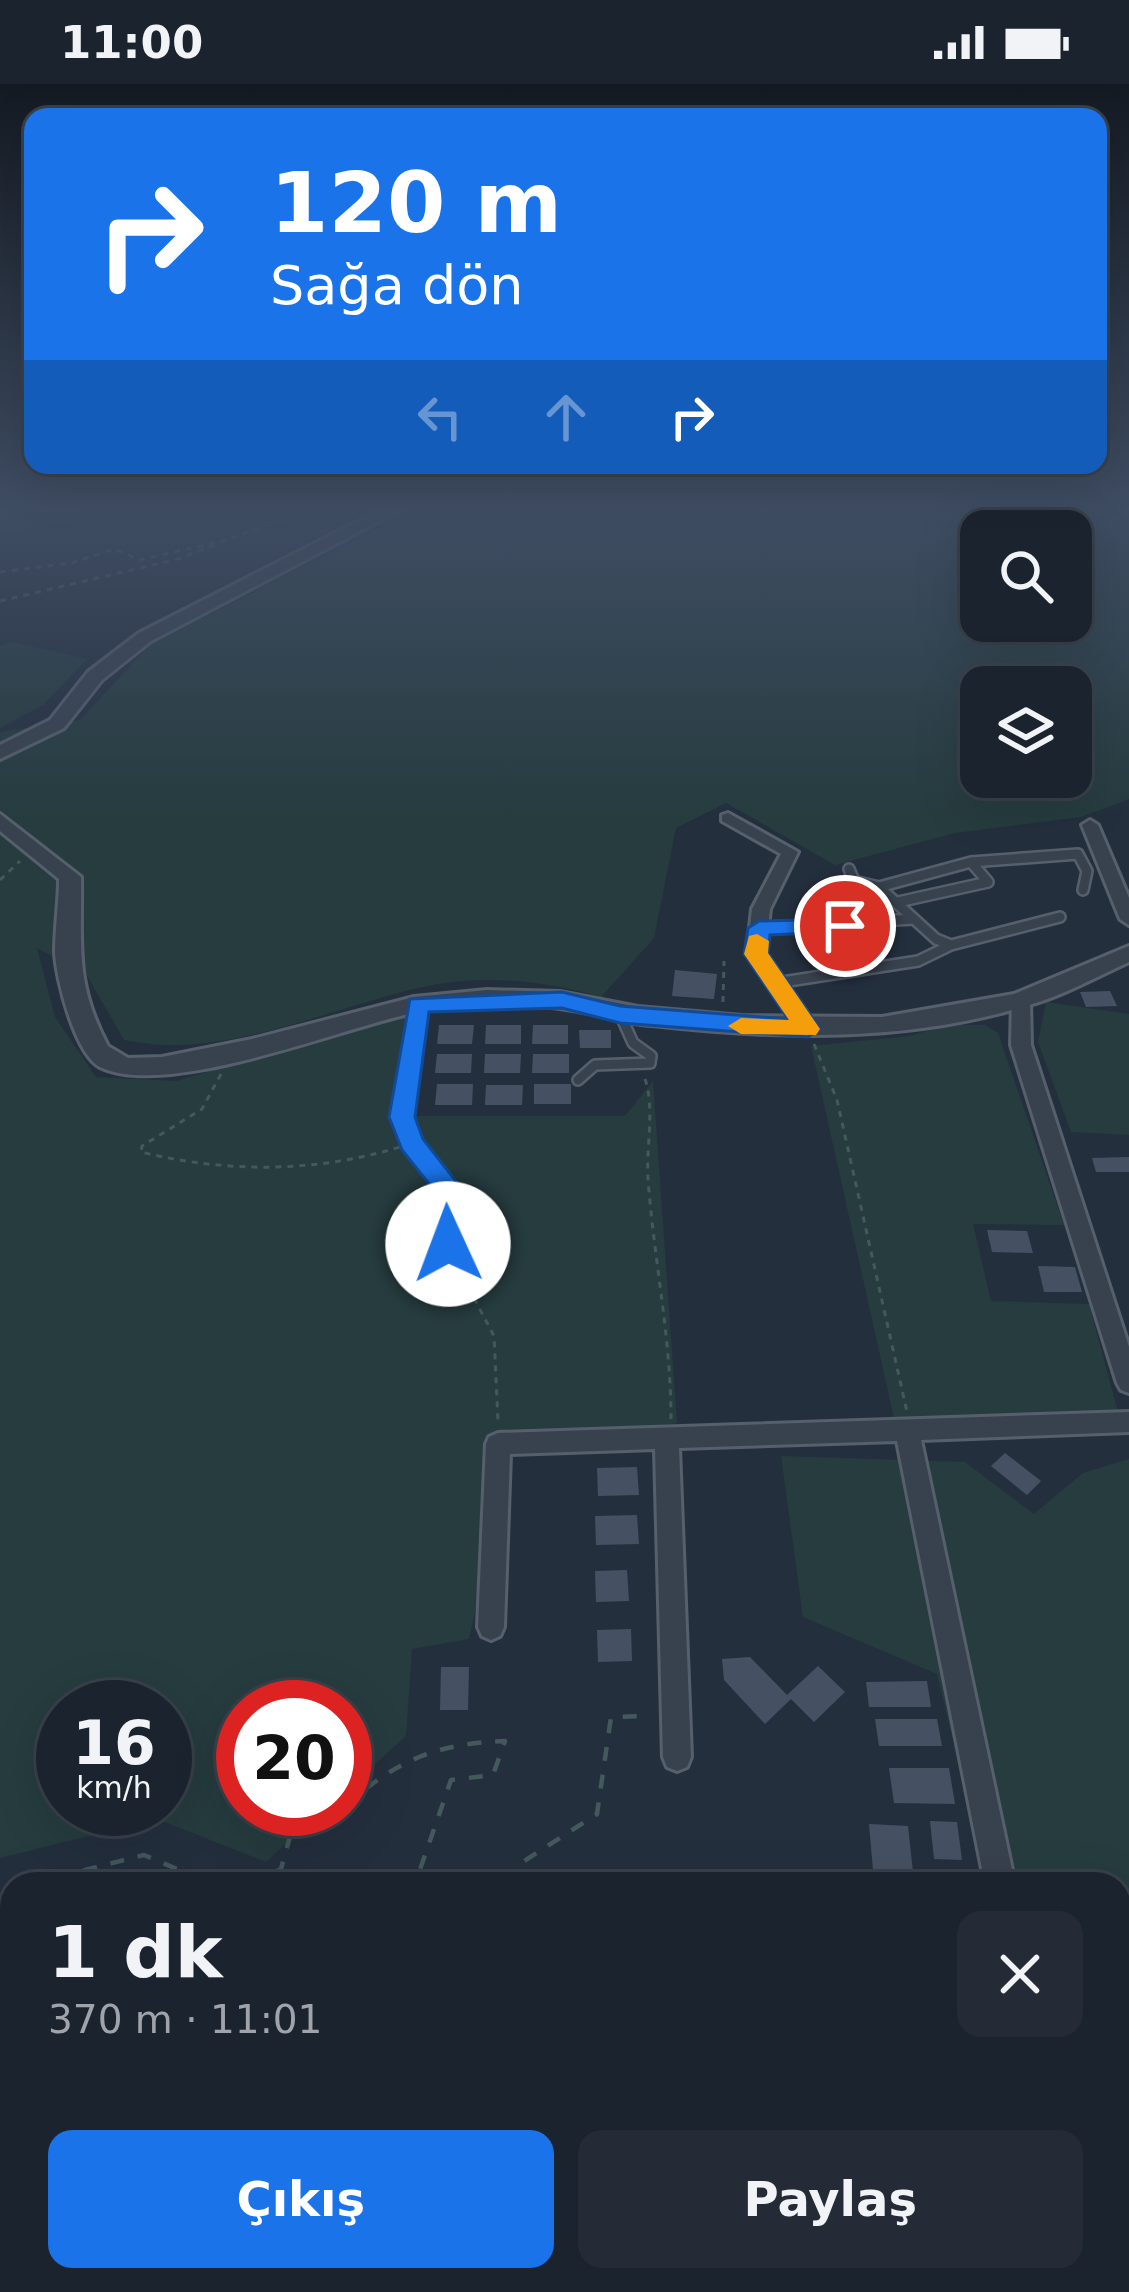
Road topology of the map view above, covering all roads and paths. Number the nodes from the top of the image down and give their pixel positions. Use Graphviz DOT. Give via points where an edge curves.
graph roads {
  1 [pos="199,609"];
  2 [pos="0,753"];
  3 [pos="728,818"];
  4 [pos="0,820"];
  5 [pos="1090,824"];
  6 [pos="37,844"];
  7 [pos="971,862"];
  8 [pos="849,869"];
  9 [pos="0,880"];
  10 [pos="879,887"];
  11 [pos="1083,890"];
  12 [pos="898,902"];
  13 [pos="1060,917"];
  14 [pos="914,919"];
  15 [pos="1129,919"];
  16 [pos="759,928"];
  17 [pos="951,944"];
  18 [pos="1129,953"];
  19 [pos="724,962"];
  20 [pos="776,983"];
  21 [pos="1021,1000"];
  22 [pos="418,1004"];
  23 [pos="723,1004"];
  24 [pos="620,1014"];
  25 [pos="808,1029"];
  26 [pos="212,1057"];
  27 [pos="642,1066"];
  28 [pos="578,1080"];
  29 [pos="411,1143"];
  30 [pos="457,1264"];
  31 [pos="1129,1383"];
  32 [pos="1129,1421"];
  33 [pos="907,1431"];
  34 [pos="667,1439"];
  35 [pos="498,1444"];
  36 [pos="491,1627"];
  37 [pos="676,1716"];
  38 [pos="676,1756"];
  39 [pos="372,1780"];
  40 [pos="290,1836"];
  41 [pos="77,1872"];
  42 [pos="184,1872"];
  43 [pos="275,1872"];
  44 [pos="420,1872"];
  45 [pos="515,1872"];
  46 [pos="998,1872"];
  1 -- 2 [label="street" via="95,676 57,724"];
  3 -- 16 [label="street" via="790,852 770,883"];
  4 -- 6 [label="street"];
  5 -- 15 [label="street"];
  6 -- 9 [label="path"];
  6 -- 26 [label="street" via="70,877 67,961 88,1037 106,1060 164,1069"];
  7 -- 10 [label="lane"];
  7 -- 11 [label="lane" via="1078,854 1087,871"];
  7 -- 12 [label="lane" via="988,882"];
  8 -- 10 [label="lane" via="854,881"];
  10 -- 12 [label="lane"];
  12 -- 14 [label="lane"];
  13 -- 17 [label="lane"];
  14 -- 16 [label="lane"];
  14 -- 17 [label="lane"];
  16 -- 20 [label="street" via="756,954"];
  17 -- 20 [label="lane" via="918,962"];
  18 -- 21 [label="street"];
  19 -- 23 [label="path"];
  20 -- 25 [label="street"];
  21 -- 25 [label="street" via="915,1022"];
  21 -- 31 [label="street" via="1021,1045"];
  22 -- 24 [label="street" via="562,1000"];
  22 -- 26 [label="street"];
  22 -- 29 [label="lane" via="402,1117"];
  24 -- 25 [label="street"];
  24 -- 27 [label="lane" via="633,1043 651,1056"];
  25 -- 33 [label="path" via="837,1100 906,1391"];
  26 -- 29 [label="path" via="221,1078 214,1096 141,1152 323,1165"];
  27 -- 28 [label="lane" via="595,1065"];
  27 -- 34 [label="path" via="652,1100 645,1130 670,1361"];
  29 -- 30 [label="lane" via="449,1189 448,1244"];
  30 -- 35 [label="path" via="494,1336"];
  32 -- 33 [label="street"];
  33 -- 34 [label="street"];
  33 -- 46 [label="street"];
  34 -- 35 [label="street"];
  34 -- 37 [label="street"];
  35 -- 36 [label="street"];
  37 -- 38 [label="street"];
  37 -- 45 [label="path" via="611,1717 597,1814"];
  39 -- 44 [label="path" via="447,1741 505,1741 494,1775 451,1780"];
  40 -- 43 [label="path"];
  41 -- 42 [label="path" via="144,1855"];
}
